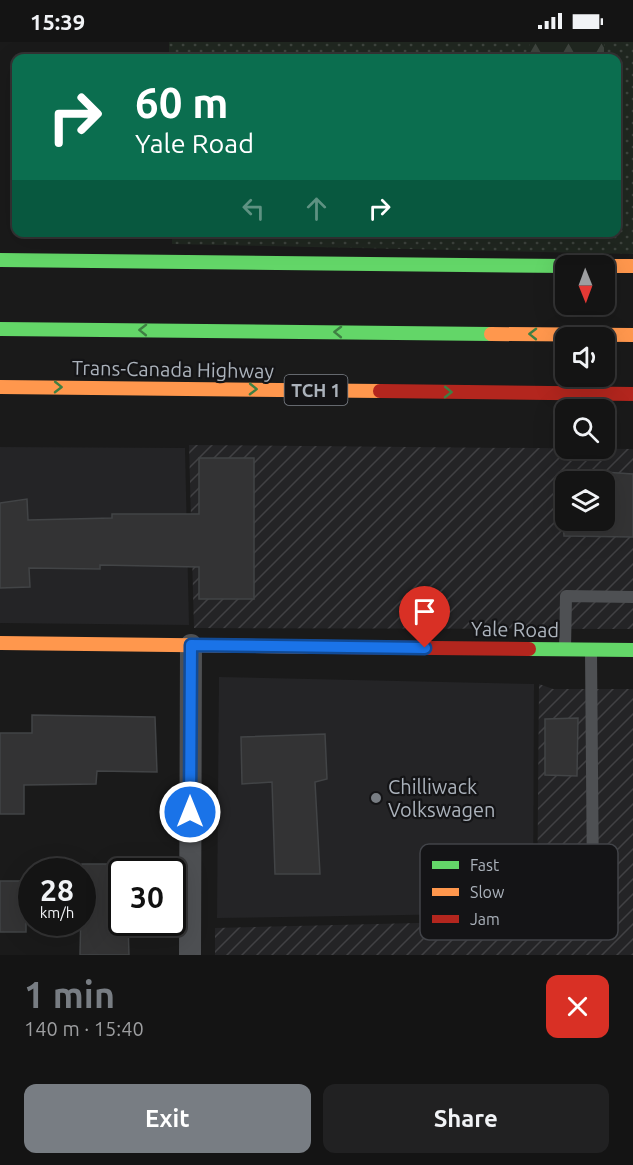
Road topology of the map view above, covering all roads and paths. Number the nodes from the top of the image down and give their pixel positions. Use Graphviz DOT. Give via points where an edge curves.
graph roads {
  1 [pos="0,260"];
  2 [pos="555,266"];
  3 [pos="615,266"];
  4 [pos="633,266"];
  5 [pos="0,329"];
  6 [pos="633,335"];
  7 [pos="0,387"];
  8 [pos="633,393"];
  9 [pos="633,597"];
  10 [pos="0,643"];
  11 [pos="191,645"];
  12 [pos="565,649"];
  13 [pos="591,649"];
  14 [pos="633,650"];
  15 [pos="593,844"];
  16 [pos="190,955"];
  1 -- 2 [label="main road"];
  3 -- 4 [label="main road"];
  6 -- 5 [label="main road, Trans-Canada Highway, one-way"];
  7 -- 8 [label="main road, Trans-Canada Highway / TCH 1, one-way"];
  9 -- 12 [label="lane" via="566,596"];
  10 -- 11 [label="main road, Yale Road"];
  11 -- 12 [label="main road, Yale Road"];
  11 -- 16 [label="street"];
  12 -- 13 [label="main road, Yale Road"];
  13 -- 14 [label="main road, Yale Road"];
  13 -- 15 [label="lane"];
}
